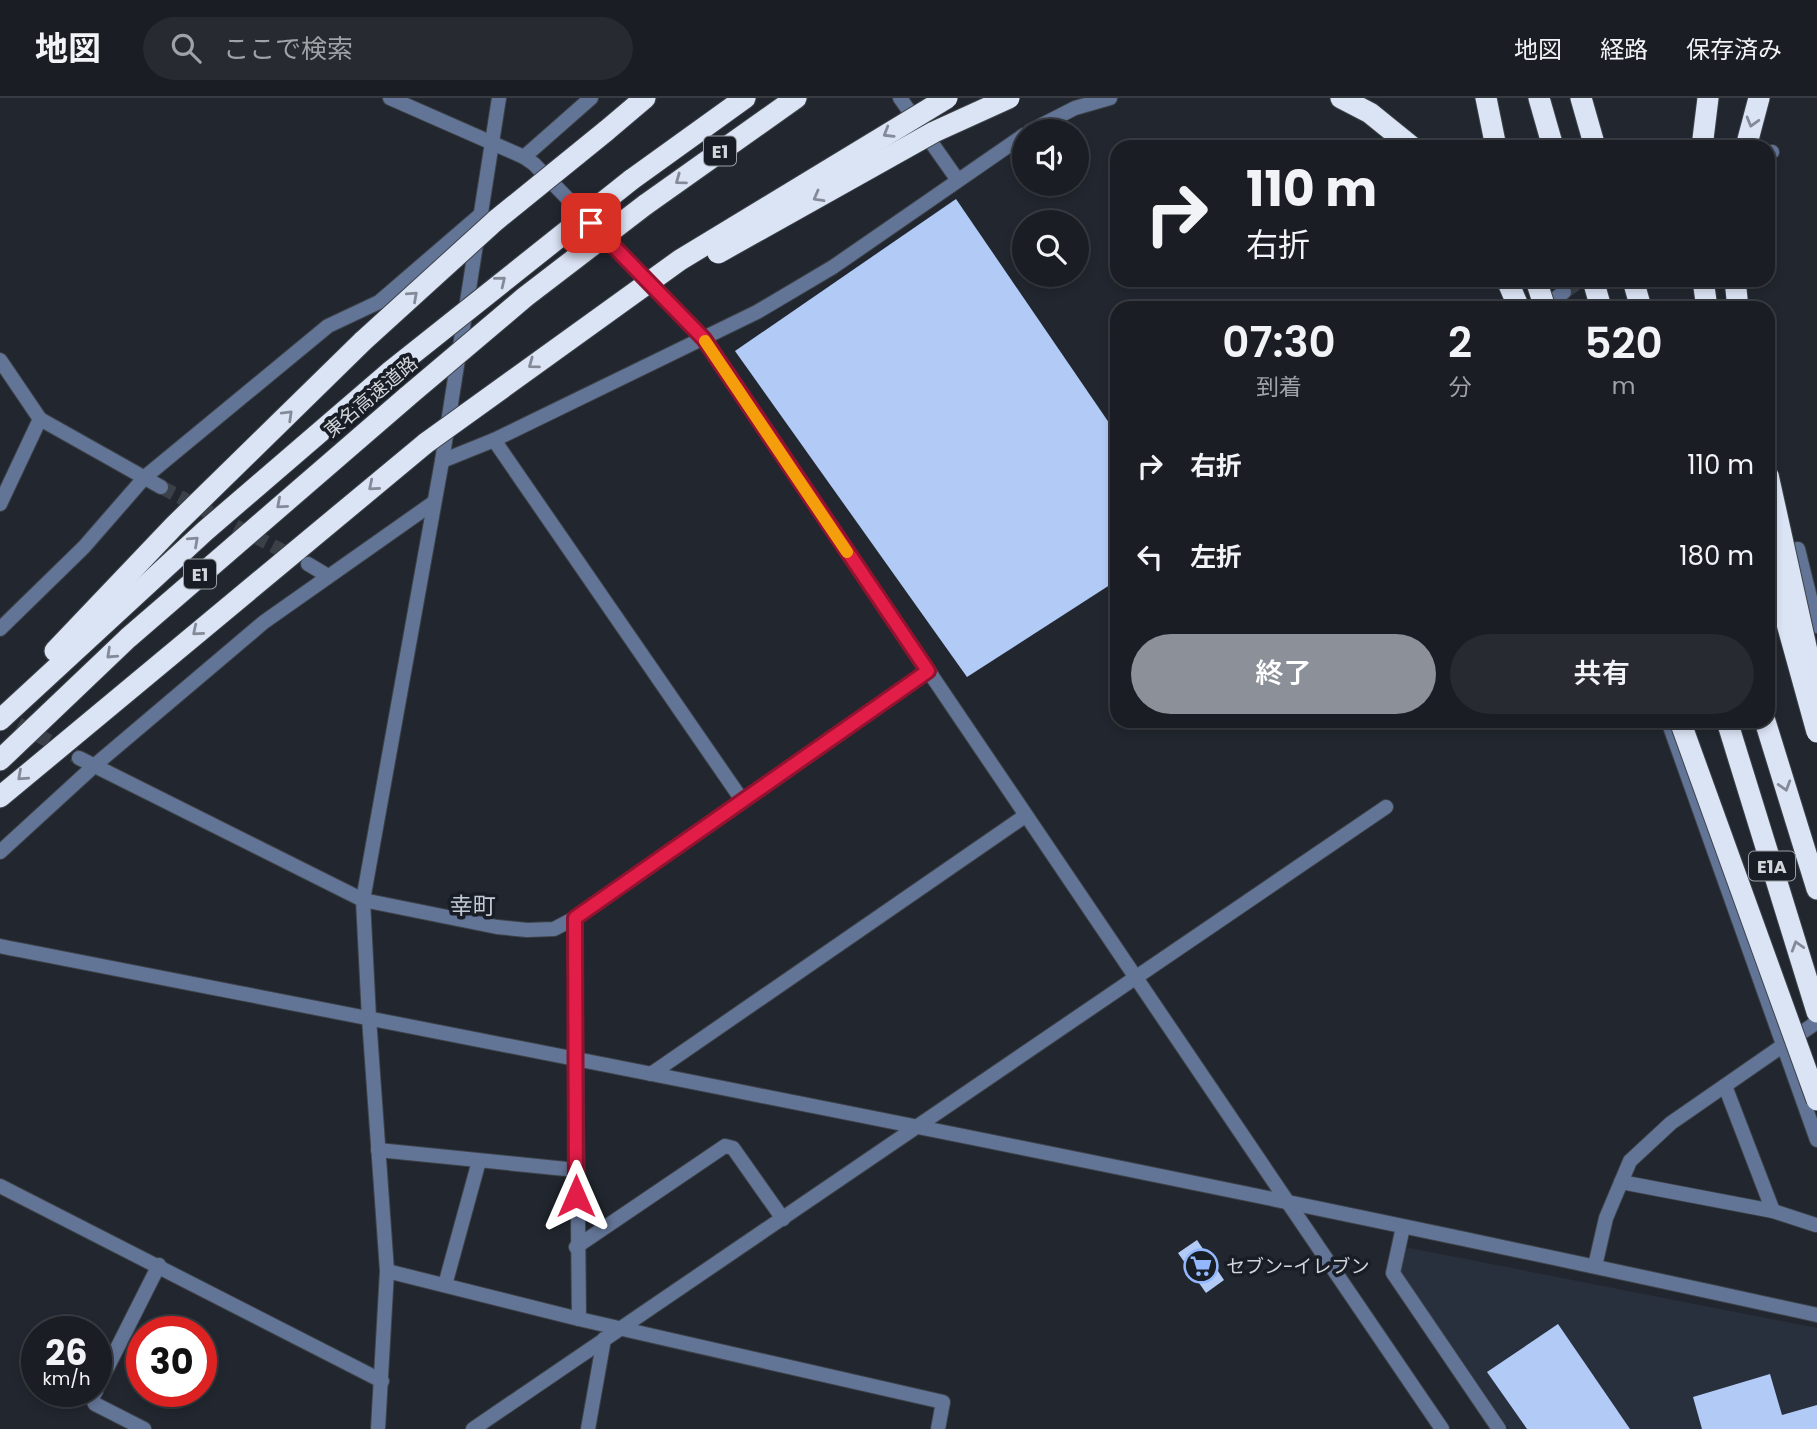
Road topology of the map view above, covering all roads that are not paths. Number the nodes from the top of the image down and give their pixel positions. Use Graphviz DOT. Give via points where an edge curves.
graph roads {
  1 [pos="390,98"];
  2 [pos="499,98"];
  3 [pos="591,98"];
  4 [pos="745,98"];
  5 [pos="796,98"];
  6 [pos="900,98"];
  7 [pos="947,98"];
  8 [pos="1009,98"];
  9 [pos="1110,98"];
  10 [pos="1341,98"];
  11 [pos="1356,98"];
  12 [pos="1486,98"];
  13 [pos="1708,98"];
  14 [pos="1759,98"];
  15 [pos="644,100"];
  16 [pos="1582,102"];
  17 [pos="1541,107"];
  18 [pos="1053,119"];
  19 [pos="1403,140"];
  20 [pos="1413,140"];
  21 [pos="1495,140"];
  22 [pos="1551,140"];
  23 [pos="1593,140"];
  24 [pos="1703,140"];
  25 [pos="1748,140"];
  26 [pos="492,143"];
  27 [pos="1012,143"];
  28 [pos="524,156"];
  29 [pos="957,179"];
  30 [pos="480,215"];
  31 [pos="1564,292"];
  32 [pos="1553,301"];
  33 [pos="574,334"];
  34 [pos="704,339"];
  35 [pos="0,360"];
  36 [pos="40,419"];
  37 [pos="494,440"];
  38 [pos="442,461"];
  39 [pos="145,477"];
  40 [pos="161,487"];
  41 [pos="433,503"];
  42 [pos="0,504"];
  43 [pos="1775,507"];
  44 [pos="1775,555"];
  45 [pos="308,564"];
  46 [pos="328,576"];
  47 [pos="1775,581"];
  48 [pos="1817,626"];
  49 [pos="0,629"];
  50 [pos="928,671"];
  51 [pos="1817,696"];
  52 [pos="0,709"];
  53 [pos="0,720"];
  54 [pos="1670,728"];
  55 [pos="1683,728"];
  56 [pos="1729,728"];
  57 [pos="1767,728"];
  58 [pos="1817,732"];
  59 [pos="79,758"];
  60 [pos="0,760"];
  61 [pos="95,765"];
  62 [pos="0,797"];
  63 [pos="742,800"];
  64 [pos="1386,807"];
  65 [pos="1025,816"];
  66 [pos="0,852"];
  67 [pos="1817,889"];
  68 [pos="363,900"];
  69 [pos="575,918"];
  70 [pos="0,946"];
  71 [pos="1139,978"];
  72 [pos="1817,1012"];
  73 [pos="369,1018"];
  74 [pos="1817,1022"];
  75 [pos="1784,1046"];
  76 [pos="575,1060"];
  77 [pos="652,1074"];
  78 [pos="1725,1086"];
  79 [pos="1817,1100"];
  80 [pos="916,1127"];
  81 [pos="1817,1140"];
  82 [pos="378,1150"];
  83 [pos="479,1161"];
  84 [pos="576,1170"];
  85 [pos="1621,1182"];
  86 [pos="0,1186"];
  87 [pos="1289,1204"];
  88 [pos="1773,1211"];
  89 [pos="783,1219"];
  90 [pos="1816,1225"];
  91 [pos="1403,1227"];
  92 [pos="576,1247"];
  93 [pos="159,1265"];
  94 [pos="1595,1266"];
  95 [pos="387,1271"];
  96 [pos="444,1284"];
  97 [pos="1817,1315"];
  98 [pos="579,1319"];
  99 [pos="623,1328"];
  100 [pos="604,1339"];
  101 [pos="112,1359"];
  102 [pos="383,1381"];
  103 [pos="101,1407"];
  104 [pos="144,1429"];
  105 [pos="378,1429"];
  106 [pos="473,1429"];
  107 [pos="588,1429"];
  108 [pos="938,1429"];
  109 [pos="1441,1429"];
  110 [pos="1499,1429"];
  1 -- 26 [label="street"];
  2 -- 26 [label="street"];
  3 -- 28 [label="street"];
  53 -- 4 [label="highway, 東名高速道路 / E1, one-way, bridge" via="205,531 391,371 631,180"];
  5 -- 60 [label="highway, 東名高速道路 / E1, one-way, bridge" via="525,297 128,638"];
  6 -- 29 [label="street"];
  7 -- 33 [label="highway, one-way, bridge" via="680,260"];
  8 -- 33 [label="highway, one-way, bridge" via="934,132"];
  9 -- 18 [label="street"];
  10 -- 19 [label="highway" via="1370,113"];
  11 -- 20 [label="street"];
  12 -- 21 [label="highway"];
  13 -- 24 [label="highway"];
  14 -- 25 [label="highway, one-way"];
  52 -- 15 [label="highway, one-way, bridge" via="174,526 363,341 495,221"];
  16 -- 23 [label="highway"];
  17 -- 22 [label="highway"];
  26 -- 28 [label="street"];
  26 -- 30 [label="street"];
  27 -- 29 [label="street"];
  28 -- 34 [label="street"];
  29 -- 34 [label="street" via="833,267"];
  30 -- 38 [label="street"];
  30 -- 39 [label="street" via="379,302 328,327"];
  31 -- 32 [label="street"];
  33 -- 62 [label="highway, one-way, bridge" via="426,443"];
  34 -- 37 [label="street"];
  34 -- 50 [label="street"];
  35 -- 36 [label="street"];
  36 -- 39 [label="street"];
  36 -- 42 [label="street"];
  37 -- 38 [label="street"];
  37 -- 63 [label="street"];
  38 -- 41 [label="street"];
  39 -- 40 [label="street"];
  39 -- 49 [label="street" via="84,547"];
  41 -- 46 [label="street"];
  41 -- 68 [label="street"];
  43 -- 51 [label="highway, bridge"];
  44 -- 48 [label="street" via="1798,550"];
  45 -- 46 [label="street"];
  46 -- 61 [label="street" via="264,622"];
  47 -- 58 [label="highway, bridge"];
  50 -- 63 [label="street"];
  50 -- 65 [label="street"];
  54 -- 75 [label="street"];
  55 -- 79 [label="highway, bridge"];
  72 -- 56 [label="highway, E1A, one-way"];
  57 -- 67 [label="highway, E1A, one-way"];
  59 -- 61 [label="street"];
  61 -- 66 [label="street"];
  61 -- 68 [label="street"];
  63 -- 69 [label="street"];
  64 -- 71 [label="street"];
  65 -- 71 [label="street"];
  65 -- 77 [label="street"];
  68 -- 69 [label="street" via="527,930 554,929"];
  68 -- 73 [label="street"];
  69 -- 76 [label="street"];
  70 -- 73 [label="street"];
  71 -- 80 [label="street"];
  71 -- 87 [label="street"];
  73 -- 76 [label="street"];
  73 -- 82 [label="street"];
  74 -- 75 [label="street"];
  75 -- 78 [label="street"];
  75 -- 81 [label="street"];
  76 -- 77 [label="street"];
  76 -- 84 [label="street"];
  77 -- 80 [label="street"];
  78 -- 85 [label="street" via="1630,1161"];
  78 -- 88 [label="street"];
  80 -- 87 [label="street"];
  80 -- 89 [label="street"];
  82 -- 83 [label="street"];
  82 -- 95 [label="street"];
  83 -- 84 [label="street"];
  83 -- 96 [label="street"];
  84 -- 92 [label="street"];
  85 -- 88 [label="street"];
  85 -- 94 [label="street" via="1606,1218"];
  86 -- 93 [label="street"];
  87 -- 91 [label="street"];
  87 -- 109 [label="street"];
  88 -- 90 [label="street"];
  89 -- 92 [label="street" via="733,1148 725,1146"];
  89 -- 99 [label="street"];
  91 -- 94 [label="street"];
  91 -- 110 [label="street" via="1393,1273"];
  92 -- 98 [label="street"];
  93 -- 101 [label="street"];
  93 -- 102 [label="street"];
  94 -- 97 [label="street"];
  95 -- 96 [label="street"];
  95 -- 102 [label="street"];
  96 -- 98 [label="street"];
  98 -- 99 [label="street"];
  99 -- 100 [label="street"];
  99 -- 108 [label="street" via="943,1402"];
  100 -- 106 [label="street"];
  100 -- 107 [label="street"];
  102 -- 105 [label="street"];
  103 -- 104 [label="street"];
}
